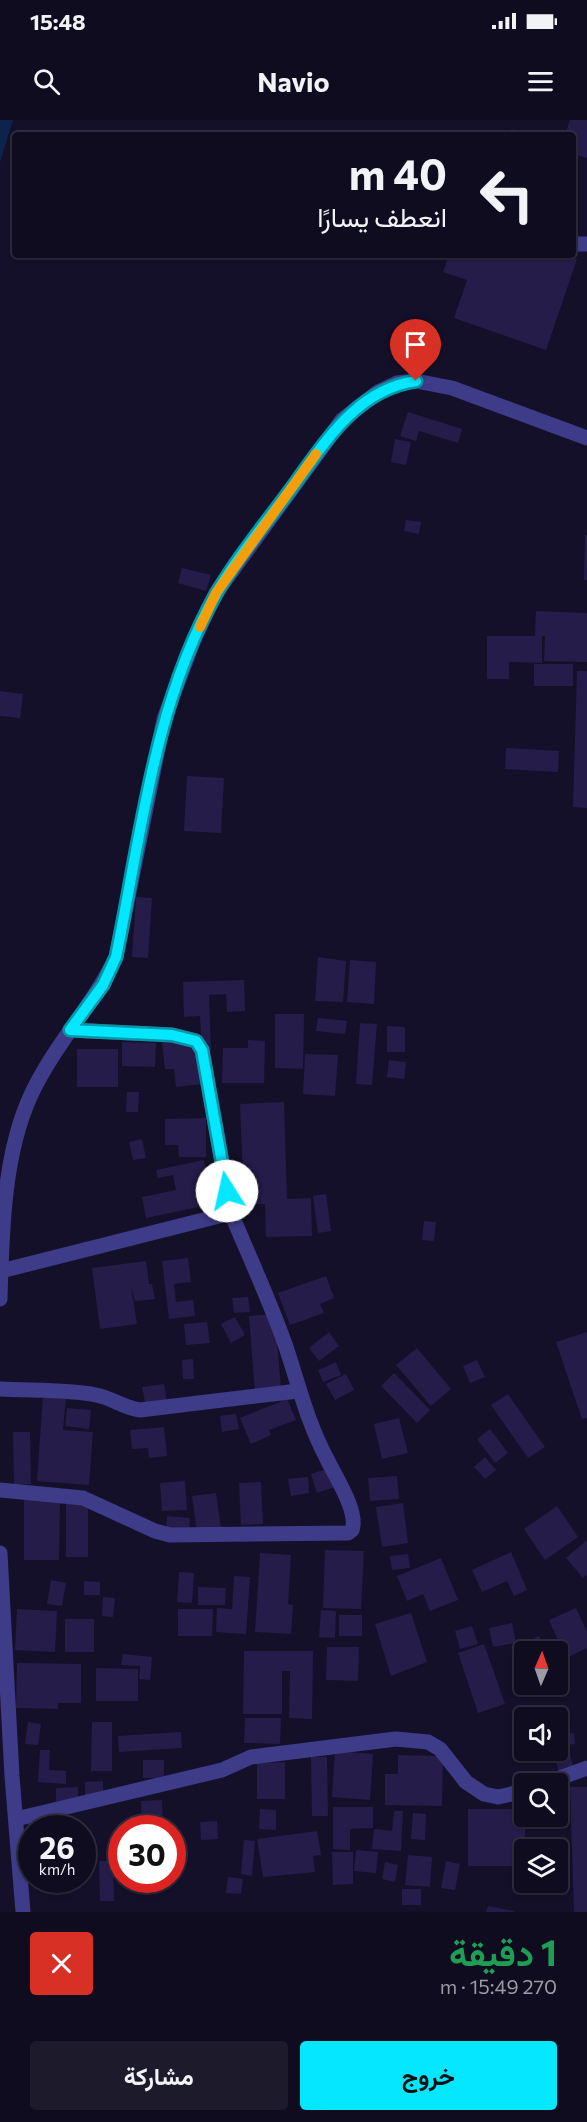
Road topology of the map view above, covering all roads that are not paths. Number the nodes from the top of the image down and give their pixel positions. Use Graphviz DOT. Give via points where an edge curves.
graph roads {
  1 [pos="587,438"];
  2 [pos="70,1030"];
  3 [pos="231,1213"];
  4 [pos="1,1271"];
  5 [pos="0,1299"];
  6 [pos="0,1389"];
  7 [pos="298,1391"];
  8 [pos="0,1490"];
  9 [pos="0,1553"];
  10 [pos="587,1768"];
  11 [pos="568,1775"];
  12 [pos="514,1793"];
  13 [pos="16,1819"];
  14 [pos="22,1912"];
  1 -- 2 [label="street" via="452,388 416,381 397,383 378,392 342,420 216,593 195,637 164,719 116,957 103,985"];
  2 -- 3 [label="street" via="172,1035 196,1041 202,1050"];
  2 -- 4 [label="street" via="30,1097 17,1135 8,1183"];
  3 -- 4 [label="street"];
  3 -- 7 [label="street" via="285,1344"];
  4 -- 5 [label="street"];
  6 -- 7 [label="street" via="92,1394 140,1410"];
  7 -- 8 [label="street" via="354,1521 348,1533 170,1535 83,1498"];
  9 -- 13 [label="street"];
  10 -- 11 [label="street"];
  12 -- 13 [label="street" via="498,1797 484,1794 466,1782 440,1749 428,1742 396,1740 251,1757 222,1770"];
  13 -- 14 [label="street"];
}
